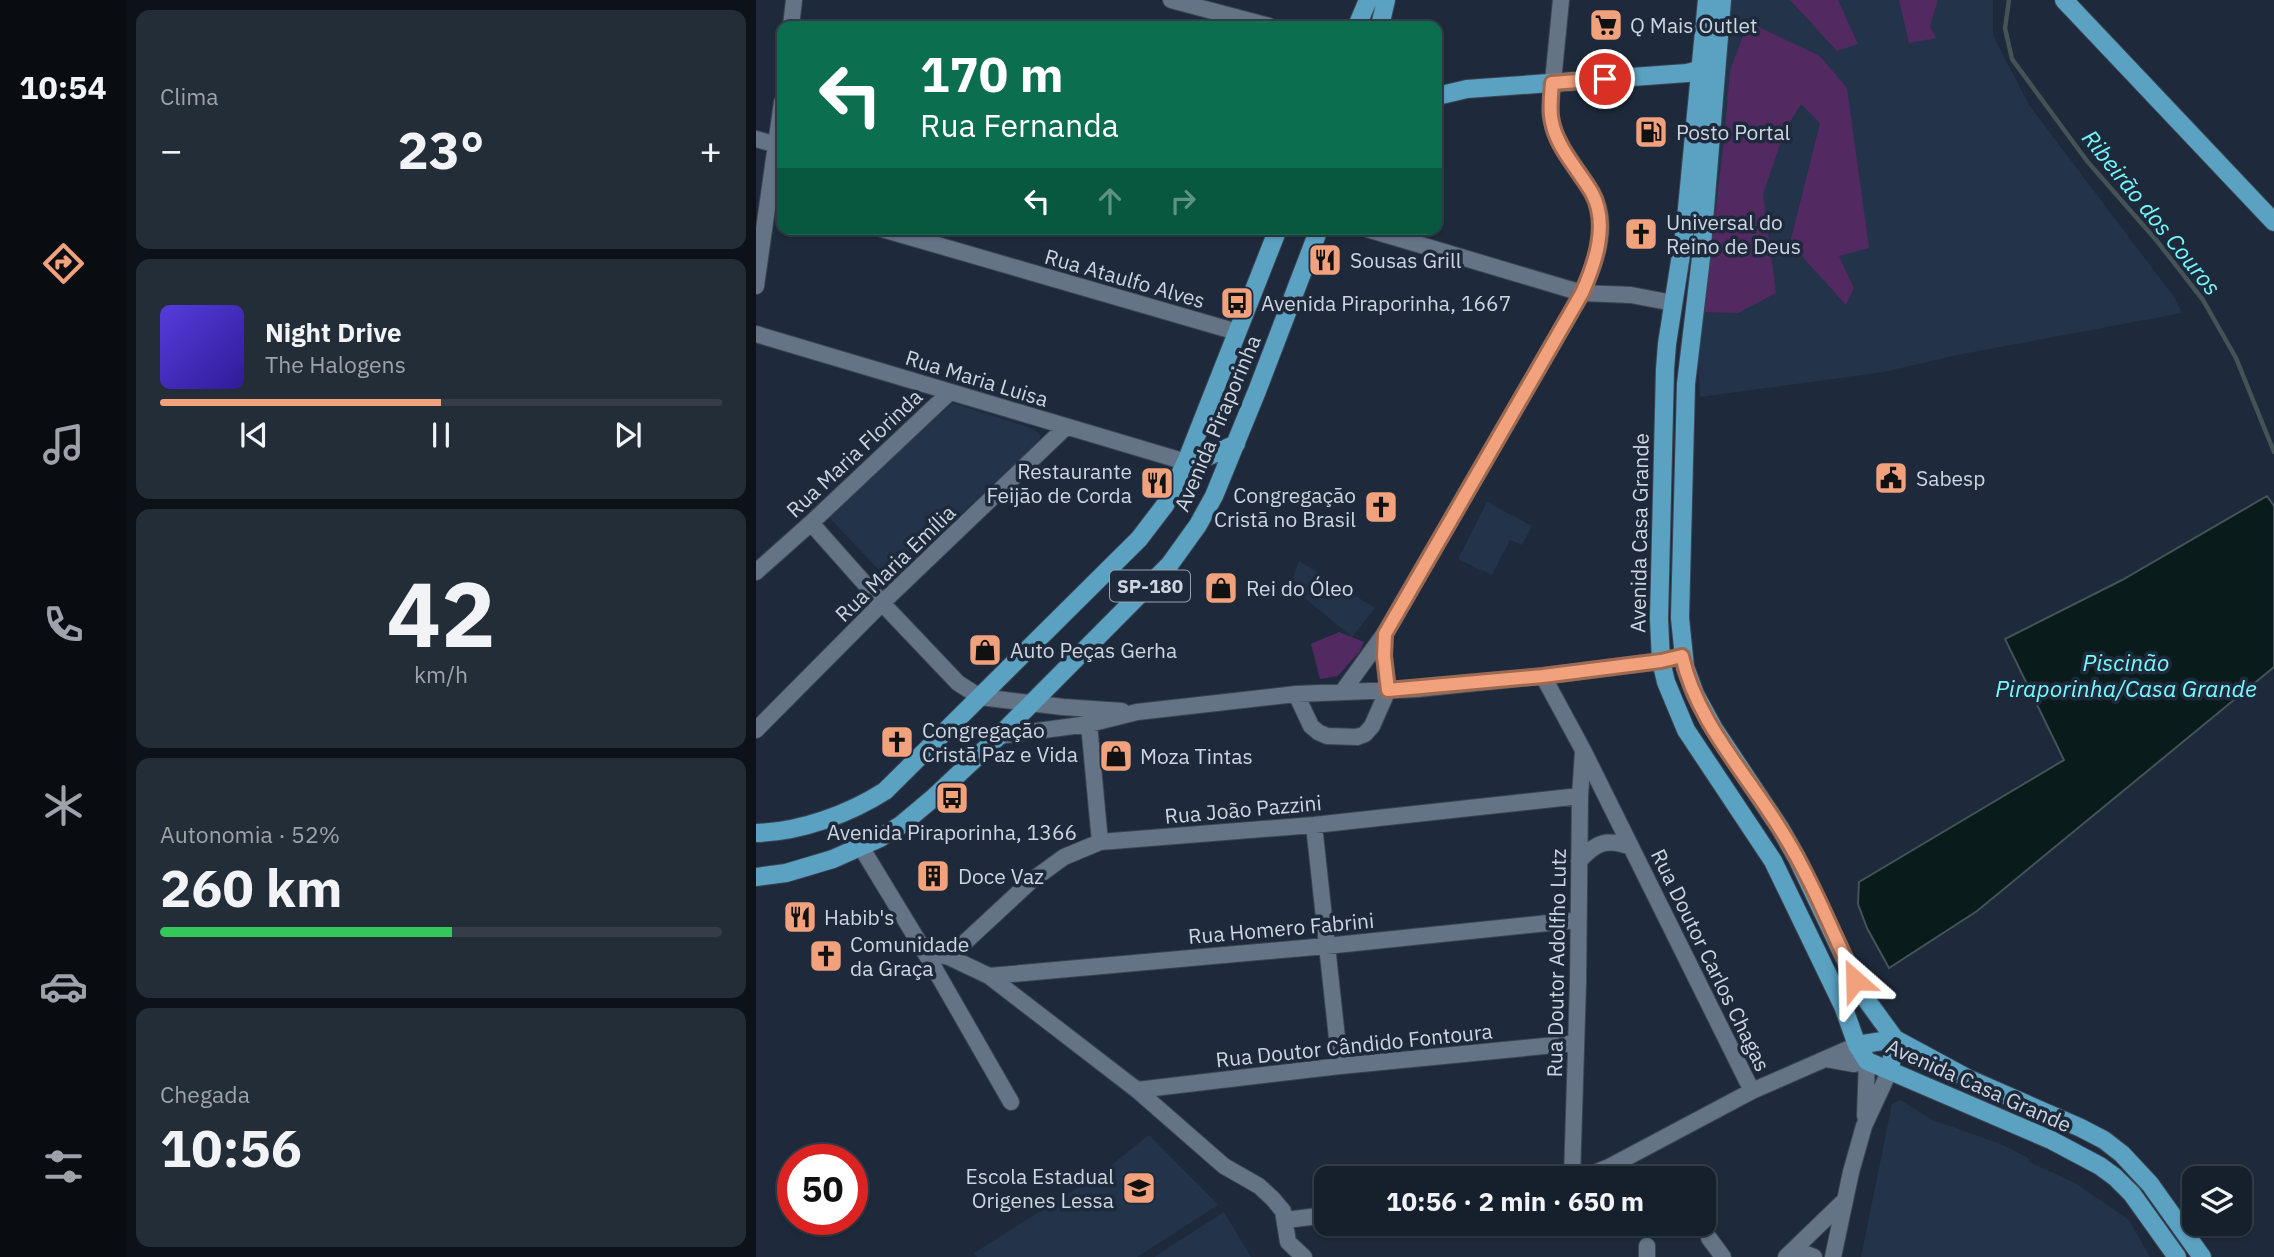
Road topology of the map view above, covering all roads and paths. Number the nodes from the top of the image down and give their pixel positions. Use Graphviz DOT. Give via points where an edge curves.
graph roads {
  1 [pos="794,0"];
  2 [pos="1171,0"];
  3 [pos="1368,0"];
  4 [pos="1386,0"];
  5 [pos="1561,0"];
  6 [pos="1707,0"];
  7 [pos="1722,0"];
  8 [pos="2064,0"];
  9 [pos="792,21"];
  10 [pos="1250,21"];
  11 [pos="1359,21"];
  12 [pos="1381,21"];
  13 [pos="1718,65"];
  14 [pos="1700,71"];
  15 [pos="1552,83"];
  16 [pos="1442,86"];
  17 [pos="1467,89"];
  18 [pos="1442,95"];
  19 [pos="756,139"];
  20 [pos="777,145"];
  21 [pos="776,196"];
  22 [pos="2274,222"];
  23 [pos="903,235"];
  24 [pos="1276,235"];
  25 [pos="1317,235"];
  26 [pos="1387,235"];
  27 [pos="756,286"];
  28 [pos="1582,293"];
  29 [pos="1673,303"];
  30 [pos="1237,332"];
  31 [pos="756,334"];
  32 [pos="950,392"];
  33 [pos="1066,427"];
  34 [pos="1236,444"];
  35 [pos="1186,462"];
  36 [pos="811,523"];
  37 [pos="756,572"];
  38 [pos="882,603"];
  39 [pos="1385,634"];
  40 [pos="1682,656"];
  41 [pos="1661,661"];
  42 [pos="1543,676"];
  43 [pos="1388,690"];
  44 [pos="1343,691"];
  45 [pos="1296,694"];
  46 [pos="980,697"];
  47 [pos="1031,704"];
  48 [pos="1137,712"];
  49 [pos="1089,724"];
  50 [pos="756,730"];
  51 [pos="999,736"];
  52 [pos="1583,750"];
  53 [pos="1580,796"];
  54 [pos="1314,825"];
  55 [pos="756,833"];
  56 [pos="1100,842"];
  57 [pos="861,847"];
  58 [pos="1631,847"];
  59 [pos="1579,861"];
  60 [pos="756,877"];
  61 [pos="1577,920"];
  62 [pos="1326,946"];
  63 [pos="925,952"];
  64 [pos="949,957"];
  65 [pos="989,976"];
  66 [pos="1895,1039"];
  67 [pos="1576,1043"];
  68 [pos="1862,1053"];
  69 [pos="1339,1066"];
  70 [pos="1890,1070"];
  71 [pos="1137,1090"];
  72 [pos="1752,1091"];
  73 [pos="1011,1102"];
  74 [pos="1864,1126"];
  75 [pos="1572,1166"];
  76 [pos="1611,1166"];
  77 [pos="1845,1200"];
  78 [pos="1314,1216"];
  79 [pos="1286,1220"];
  80 [pos="1709,1238"];
  81 [pos="1787,1256"];
  82 [pos="1304,1257"];
  83 [pos="1723,1257"];
  84 [pos="1814,1257"];
  85 [pos="1833,1257"];
  86 [pos="2177,1257"];
  87 [pos="2202,1257"];
  1 -- 9 [label="street"];
  2 -- 10 [label="street"];
  3 -- 11 [label="main road"];
  4 -- 12 [label="main road"];
  5 -- 15 [label="street"];
  6 -- 14 [label="main road, Avenida Casa Grande"];
  7 -- 13 [label="main road, Avenida Casa Grande"];
  8 -- 22 [label="main road"];
  13 -- 14 [label="main road"];
  13 -- 40 [label="main road, Avenida Casa Grande" via="1686,384"];
  14 -- 15 [label="main road"];
  14 -- 29 [label="main road, Avenida Casa Grande"];
  15 -- 17 [label="main road"];
  15 -- 28 [label="street" via="1550,112 1555,132 1592,193 1600,219 1596,255"];
  16 -- 17 [label="main road"];
  17 -- 18 [label="main road"];
  19 -- 20 [label="street"];
  20 -- 21 [label="street"];
  21 -- 27 [label="street"];
  23 -- 30 [label="street, Rua Ataulfo Alves"];
  24 -- 30 [label="main road, Avenida Piraporinha / SP-180"];
  25 -- 34 [label="main road, Avenida Piraporinha / SP-180"];
  26 -- 28 [label="street"];
  28 -- 29 [label="street"];
  28 -- 39 [label="street"];
  29 -- 41 [label="main road, Avenida Casa Grande" via="1665,369"];
  30 -- 35 [label="main road, Avenida Piraporinha / SP-180"];
  31 -- 32 [label="street, Rua Maria Luisa"];
  32 -- 33 [label="street, Rua Maria Luisa"];
  32 -- 36 [label="street, Rua Maria Florinda"];
  33 -- 35 [label="street, Rua Maria Luisa"];
  33 -- 38 [label="street, Rua Maria Emília"];
  34 -- 35 [label="main road"];
  34 -- 47 [label="main road, Avenida Piraporinha / SP-180" via="1185,547"];
  35 -- 46 [label="main road, Avenida Piraporinha / SP-180" via="1165,505 1139,539"];
  36 -- 37 [label="street, Rua Maria Florinda"];
  36 -- 38 [label="street"];
  38 -- 46 [label="street" via="958,683"];
  38 -- 50 [label="street, Rua Maria Emília"];
  39 -- 43 [label="street"];
  39 -- 44 [label="street"];
  40 -- 41 [label="street"];
  40 -- 66 [label="main road, Avenida Casa Grande" via="1714,729 1780,828 1855,980"];
  41 -- 42 [label="street"];
  41 -- 68 [label="main road, Avenida Casa Grande" via="1686,730 1773,861"];
  42 -- 43 [label="street"];
  42 -- 52 [label="street, Rua Doutor Carlos Chagas"];
  43 -- 44 [label="street"];
  43 -- 45 [label="street" via="1372,726 1357,737 1318,732"];
  44 -- 45 [label="street"];
  45 -- 48 [label="street"];
  46 -- 47 [label="street"];
  46 -- 55 [label="main road, Avenida Piraporinha / SP-180" via="897,781 874,797 804,826"];
  47 -- 48 [label="street"];
  47 -- 51 [label="main road, Avenida Piraporinha / SP-180"];
  48 -- 49 [label="street"];
  49 -- 51 [label="street"];
  49 -- 56 [label="street"];
  51 -- 57 [label="main road, Avenida Piraporinha / SP-180" via="916,813"];
  52 -- 53 [label="street, Rua Doutor Adolfho Lutz"];
  52 -- 58 [label="street, Rua Doutor Carlos Chagas"];
  53 -- 54 [label="street, Rua João Pazzini"];
  53 -- 59 [label="street, Rua Doutor Adolfho Lutz"];
  54 -- 56 [label="street, Rua João Pazzini"];
  54 -- 62 [label="street"];
  56 -- 64 [label="street, Rua João Pazzini" via="1064,857 1031,881"];
  57 -- 60 [label="main road, Avenida Piraporinha / SP-180" via="811,866"];
  57 -- 63 [label="street"];
  58 -- 59 [label="street, Rua Doutor Carlos Chagas" via="1609,841"];
  58 -- 72 [label="street, Rua Doutor Carlos Chagas"];
  59 -- 61 [label="street, Rua Doutor Adolfho Lutz"];
  61 -- 62 [label="street, Rua Homero Fabrini"];
  61 -- 67 [label="street, Rua Doutor Adolfho Lutz"];
  62 -- 65 [label="street, Rua Homero Fabrini"];
  62 -- 69 [label="street"];
  63 -- 64 [label="street"];
  63 -- 73 [label="street"];
  64 -- 65 [label="street"];
  65 -- 71 [label="street"];
  66 -- 68 [label="main road"];
  66 -- 70 [label="main road"];
  66 -- 87 [label="main road, Avenida Casa Grande" via="1969,1079 2104,1140 2150,1184"];
  67 -- 69 [label="street, Rua Doutor Cândido Fontoura"];
  67 -- 75 [label="street, Rua Doutor Adolfho Lutz"];
  68 -- 70 [label="main road, Avenida Casa Grande"];
  68 -- 72 [label="street" via="1854,1064 1825,1059"];
  68 -- 74 [label="street"];
  69 -- 71 [label="street, Rua Doutor Cândido Fontoura"];
  70 -- 74 [label="street"];
  70 -- 86 [label="main road, Avenida Casa Grande" via="2100,1166 2132,1194"];
  71 -- 79 [label="street" via="1224,1166 1259,1186"];
  72 -- 76 [label="street"];
  74 -- 77 [label="street"];
  77 -- 81 [label="street"];
  77 -- 85 [label="street"];
  78 -- 79 [label="street"];
  79 -- 82 [label="street" via="1288,1242"];
  80 -- 83 [label="street"];
  81 -- 84 [label="street"];
}
